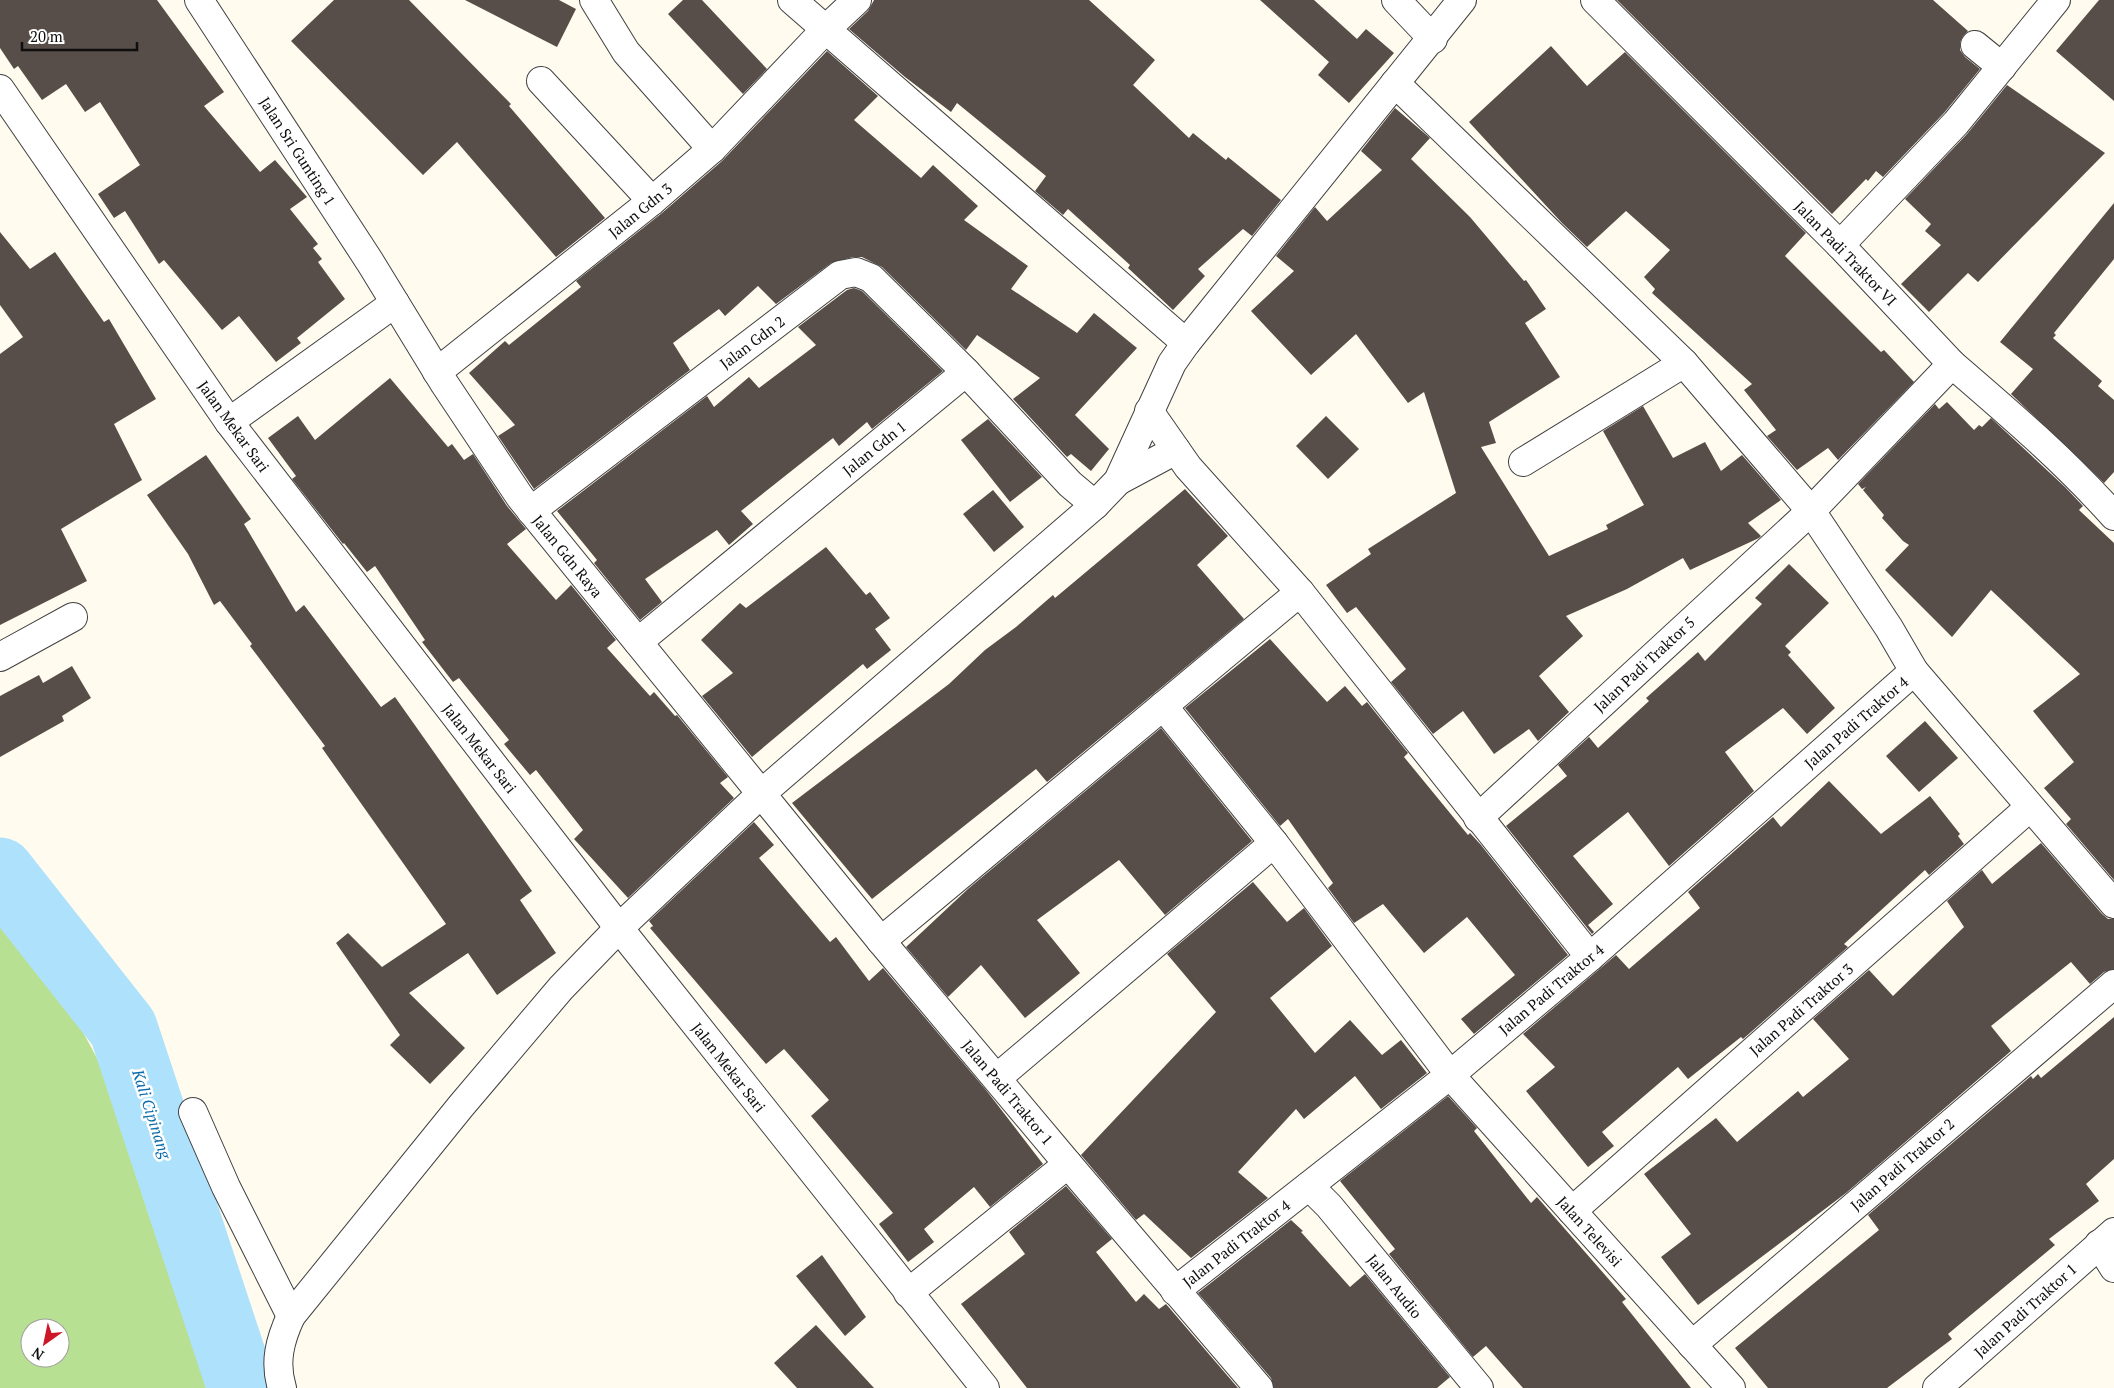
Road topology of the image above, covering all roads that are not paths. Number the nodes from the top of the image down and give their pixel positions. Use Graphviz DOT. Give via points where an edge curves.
graph roads {
  1 [pos="200,0"];
  2 [pos="594,0"];
  3 [pos="792,0"];
  4 [pos="857,0"];
  5 [pos="1396,0"];
  6 [pos="1462,0"];
  7 [pos="1595,0"];
  8 [pos="2056,0"];
  9 [pos="826,30"];
  10 [pos="1432,39"];
  11 [pos="1975,45"];
  12 [pos="2002,67"];
  13 [pos="541,81"];
  14 [pos="1396,84"];
  15 [pos="0,89"];
  16 [pos="712,148"];
  17 [pos="652,201"];
  18 [pos="1840,245"];
  19 [pos="396,303"];
  20 [pos="1186,343"];
  21 [pos="1684,363"];
  22 [pos="1952,364"];
  23 [pos="437,372"];
  24 [pos="966,372"];
  25 [pos="1149,411"];
  26 [pos="228,422"];
  27 [pos="1176,450"];
  28 [pos="1523,462"];
  29 [pos="1118,481"];
  30 [pos="1095,505"];
  31 [pos="531,511"];
  32 [pos="1811,511"];
  33 [pos="2114,516"];
  34 [pos="1300,592"];
  35 [pos="73,617"];
  36 [pos="638,642"];
  37 [pos="0,657"];
  38 [pos="1914,671"];
  39 [pos="1163,706"];
  40 [pos="762,793"];
  41 [pos="2030,807"];
  42 [pos="1478,818"];
  43 [pos="1274,843"];
  44 [pos="2114,904"];
  45 [pos="619,928"];
  46 [pos="881,941"];
  47 [pos="1590,957"];
  48 [pos="2114,984"];
  49 [pos="1450,1075"];
  50 [pos="996,1078"];
  51 [pos="193,1112"];
  52 [pos="1068,1164"];
  53 [pos="1309,1186"];
  54 [pos="1572,1211"];
  55 [pos="2107,1238"];
  56 [pos="2114,1268"];
  57 [pos="1175,1291"];
  58 [pos="908,1293"];
  59 [pos="291,1316"];
  60 [pos="1692,1345"];
  61 [pos="282,1388"];
  62 [pos="985,1388"];
  63 [pos="1259,1388"];
  64 [pos="1479,1388"];
  65 [pos="1731,1388"];
  66 [pos="1937,1388"];
  1 -- 19 [label="street, Jalan Sri Gunting 1"];
  2 -- 16 [label="street" via="626,52"];
  3 -- 9 [label="street"];
  4 -- 9 [label="street, Jalan Gdn 3"];
  5 -- 10 [label="street"];
  6 -- 10 [label="street"];
  7 -- 18 [label="street, Jalan Padi Traktor VI"];
  8 -- 12 [label="street"];
  9 -- 16 [label="street, Jalan Gdn 3"];
  9 -- 20 [label="street"];
  10 -- 14 [label="street"];
  11 -- 12 [label="street"];
  12 -- 18 [label="street" via="1956,123"];
  13 -- 17 [label="street"];
  14 -- 20 [label="street"];
  14 -- 21 [label="street"];
  15 -- 26 [label="street, Jalan Mekar Sari"];
  16 -- 17 [label="street, Jalan Gdn 3"];
  17 -- 23 [label="street, Jalan Gdn 3"];
  18 -- 22 [label="street, Jalan Padi Traktor VI"];
  19 -- 23 [label="street, Jalan Gdn Raya"];
  19 -- 26 [label="street"];
  20 -- 25 [label="street" via="1172,363"];
  21 -- 28 [label="street"];
  21 -- 32 [label="street"];
  22 -- 32 [label="street"];
  22 -- 33 [label="street, Jalan Padi Traktor VI" via="2038,438"];
  23 -- 31 [label="street, Jalan Gdn Raya"];
  24 -- 30 [label="street" via="1070,484"];
  24 -- 31 [label="street, Jalan Gdn 2" via="870,278 856,272 840,275"];
  24 -- 36 [label="street, Jalan Gdn 1"];
  25 -- 27 [label="street"];
  25 -- 29 [label="street"];
  26 -- 45 [label="street, Jalan Mekar Sari"];
  27 -- 29 [label="street"];
  27 -- 34 [label="street"];
  29 -- 30 [label="street"];
  30 -- 40 [label="street"];
  31 -- 36 [label="street, Jalan Gdn Raya"];
  32 -- 38 [label="street"];
  32 -- 42 [label="street, Jalan Padi Traktor 5"];
  34 -- 39 [label="street"];
  34 -- 42 [label="street"];
  35 -- 37 [label="street"];
  36 -- 40 [label="street, Jalan Gdn Raya"];
  38 -- 41 [label="street"];
  38 -- 47 [label="street, Jalan Padi Traktor 4"];
  39 -- 43 [label="street, Jalan Televisi"];
  39 -- 46 [label="street"];
  40 -- 45 [label="street"];
  40 -- 46 [label="street, Jalan Padi Traktor 1"];
  41 -- 44 [label="street"];
  41 -- 54 [label="street, Jalan Padi Traktor 3"];
  42 -- 47 [label="street"];
  43 -- 49 [label="street, Jalan Televisi"];
  43 -- 50 [label="street"];
  45 -- 58 [label="street, Jalan Mekar Sari"];
  45 -- 59 [label="street" via="562,988 460,1106"];
  46 -- 50 [label="street, Jalan Padi Traktor 1"];
  47 -- 49 [label="street, Jalan Padi Traktor 4"];
  48 -- 60 [label="street, Jalan Padi Traktor 2"];
  49 -- 53 [label="street, Jalan Padi Traktor 4"];
  49 -- 54 [label="street, Jalan Televisi"];
  50 -- 52 [label="street, Jalan Padi Traktor 1"];
  51 -- 59 [label="street" via="226,1187"];
  52 -- 57 [label="street, Jalan Padi Traktor 1"];
  52 -- 58 [label="street"];
  53 -- 57 [label="street, Jalan Padi Traktor 4"];
  53 -- 64 [label="street, Jalan Audio"];
  54 -- 60 [label="street, Jalan Televisi"];
  55 -- 56 [label="street"];
  55 -- 66 [label="street, Jalan Padi Traktor 1"];
  57 -- 63 [label="street, Jalan Padi Traktor 1"];
  58 -- 62 [label="street, Jalan Mekar Sari"];
  59 -- 61 [label="street" via="278,1355 278,1376"];
  60 -- 65 [label="street, Jalan Televisi"];
}
